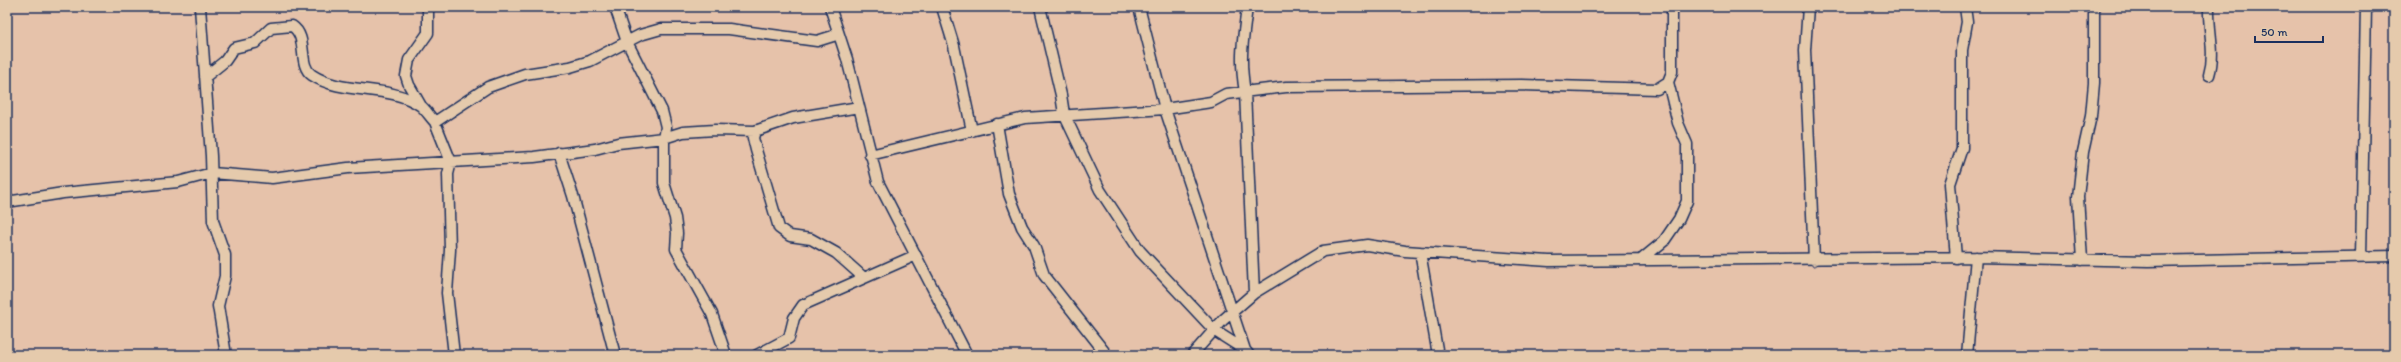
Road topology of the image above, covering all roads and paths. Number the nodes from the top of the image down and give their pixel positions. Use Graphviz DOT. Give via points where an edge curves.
graph roads {
  1 [pos="200,7"];
  2 [pos="428,7"];
  3 [pos="615,7"];
  4 [pos="830,7"];
  5 [pos="942,7"];
  6 [pos="1040,7"];
  7 [pos="1139,7"];
  8 [pos="1247,7"];
  9 [pos="1672,7"];
  10 [pos="1808,7"];
  11 [pos="1965,7"];
  12 [pos="2094,7"];
  13 [pos="2210,7"];
  14 [pos="2366,7"];
  15 [pos="838,32"];
  16 [pos="627,42"];
  17 [pos="2209,75"];
  18 [pos="205,77"];
  19 [pos="1668,82"];
  20 [pos="1245,92"];
  21 [pos="421,106"];
  22 [pos="859,107"];
  23 [pos="1165,109"];
  24 [pos="1064,114"];
  25 [pos="435,122"];
  26 [pos="997,124"];
  27 [pos="755,131"];
  28 [pos="972,131"];
  29 [pos="664,138"];
  30 [pos="559,153"];
  31 [pos="870,155"];
  32 [pos="451,162"];
  33 [pos="212,173"];
  34 [pos="7,202"];
  35 [pos="1420,252"];
  36 [pos="914,256"];
  37 [pos="2361,256"];
  38 [pos="2394,256"];
  39 [pos="1976,257"];
  40 [pos="1956,258"];
  41 [pos="1642,259"];
  42 [pos="1814,260"];
  43 [pos="2082,260"];
  44 [pos="862,277"];
  45 [pos="1254,293"];
  46 [pos="1231,314"];
  47 [pos="1215,331"];
  48 [pos="1247,353"];
  49 [pos="226,355"];
  50 [pos="454,355"];
  51 [pos="615,355"];
  52 [pos="726,355"];
  53 [pos="757,355"];
  54 [pos="967,355"];
  55 [pos="1107,355"];
  56 [pos="1192,355"];
  57 [pos="1438,355"];
  58 [pos="1967,355"];
  1 -- 18 [label="street"];
  2 -- 21 [label="street" via="428,33 410,60 406,76"];
  3 -- 16 [label="street"];
  4 -- 15 [label="street"];
  5 -- 28 [label="street" via="954,46"];
  6 -- 24 [label="street"];
  7 -- 23 [label="street"];
  8 -- 20 [label="street" via="1240,67"];
  9 -- 19 [label="street" via="1672,72"];
  10 -- 42 [label="street" via="1805,50"];
  11 -- 40 [label="street" via="1967,22 1962,50 1962,148 1950,184"];
  12 -- 43 [label="street" via="2094,83 2078,197"];
  13 -- 17 [label="street" via="2208,26 2214,61"];
  14 -- 37 [label="street"];
  15 -- 16 [label="street" via="817,41 729,29 661,29"];
  15 -- 22 [label="street"];
  16 -- 25 [label="street" via="590,61 526,74 488,87"];
  16 -- 29 [label="street" via="662,111 666,127"];
  18 -- 21 [label="street" via="225,61 234,48 255,43 271,28 287,25 299,32 307,68 313,76 335,85 387,92"];
  18 -- 33 [label="street"];
  19 -- 20 [label="street" via="1657,89 1507,85 1286,87"];
  19 -- 41 [label="street" via="1678,123 1687,144 1687,201 1679,219 1664,241"];
  20 -- 23 [label="street" via="1226,94 1211,102"];
  20 -- 45 [label="street"];
  21 -- 25 [label="street"];
  22 -- 27 [label="street" via="793,118"];
  22 -- 31 [label="street"];
  23 -- 24 [label="street"];
  23 -- 46 [label="street"];
  24 -- 26 [label="street"];
  24 -- 47 [label="street" via="1100,190 1140,251"];
  25 -- 32 [label="street"];
  26 -- 28 [label="street"];
  26 -- 55 [label="street" via="1009,194 1022,227 1034,246 1044,275"];
  27 -- 29 [label="street" via="689,132"];
  27 -- 44 [label="street" via="753,138 779,228 790,236 811,239 836,253"];
  28 -- 31 [label="street"];
  29 -- 30 [label="street"];
  29 -- 52 [label="street" via="664,184 678,233 676,249 712,314"];
  30 -- 32 [label="street"];
  30 -- 51 [label="street" via="573,196"];
  31 -- 36 [label="street" via="878,182"];
  32 -- 33 [label="street" via="333,169 272,178"];
  32 -- 50 [label="street" via="448,174 450,250 447,293"];
  33 -- 34 [label="street" via="178,182 63,193"];
  33 -- 49 [label="street" via="213,221 225,255 225,276 218,306"];
  35 -- 41 [label="street" via="1549,261"];
  35 -- 45 [label="street" via="1367,246 1323,251"];
  35 -- 57 [label="street"];
  36 -- 44 [label="street"];
  36 -- 54 [label="street"];
  37 -- 38 [label="street"];
  37 -- 43 [label="street"];
  39 -- 40 [label="street"];
  39 -- 43 [label="street"];
  39 -- 58 [label="street"];
  40 -- 42 [label="street"];
  41 -- 42 [label="street"];
  44 -- 53 [label="street" via="803,305 794,318 789,338"];
  45 -- 46 [label="street"];
  46 -- 47 [label="street"];
  46 -- 48 [label="street"];
  47 -- 48 [label="street"];
  47 -- 56 [label="street"];
}
